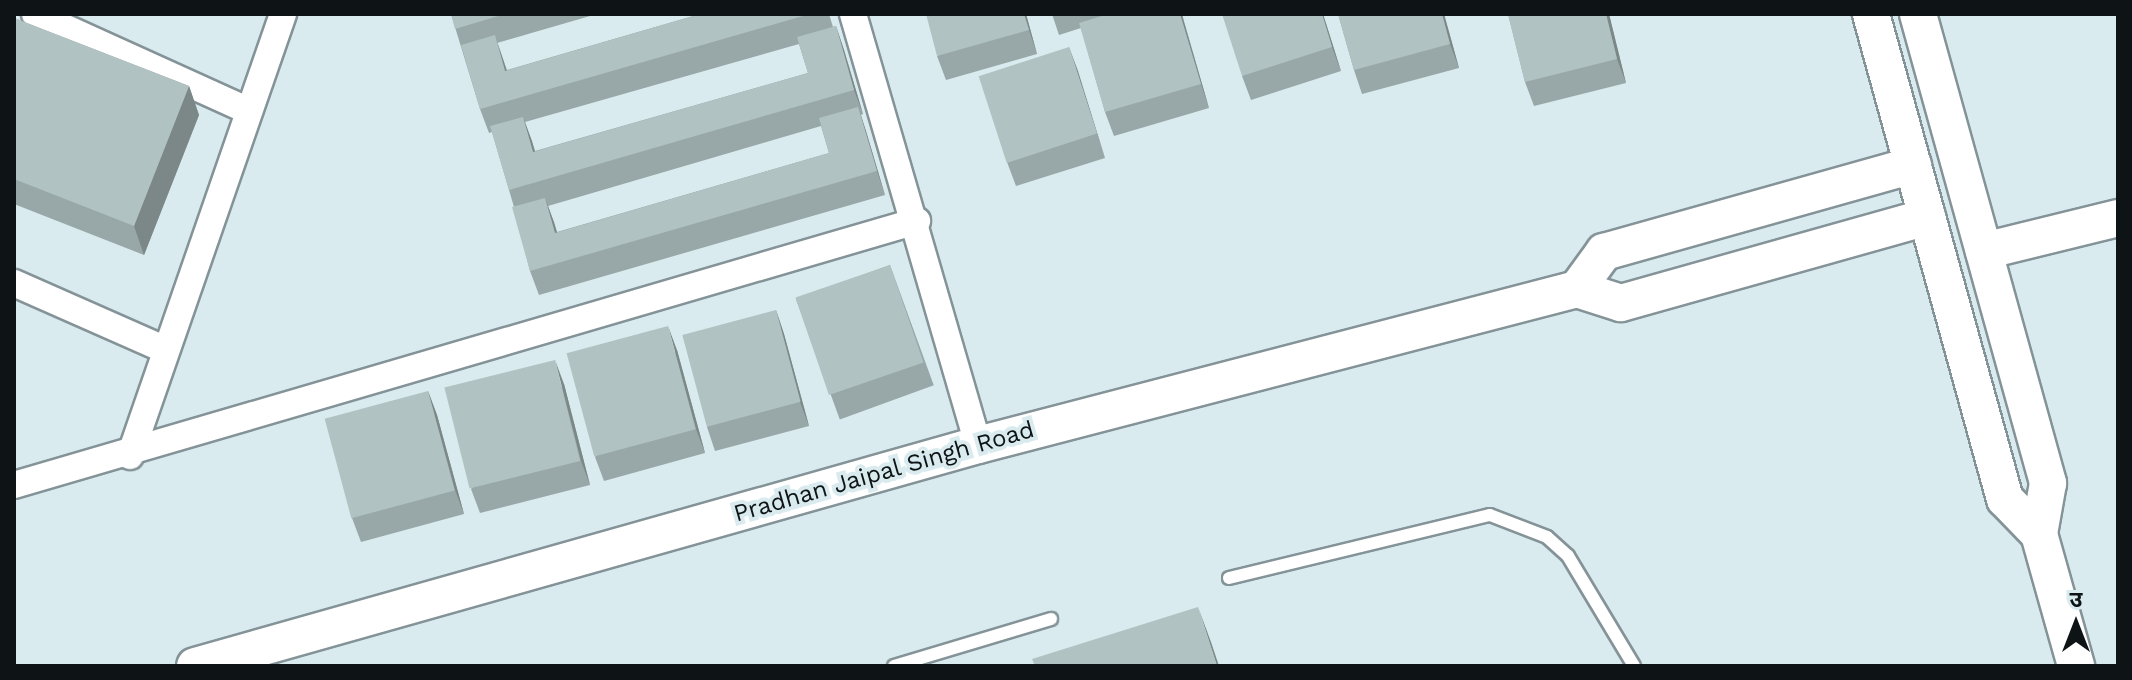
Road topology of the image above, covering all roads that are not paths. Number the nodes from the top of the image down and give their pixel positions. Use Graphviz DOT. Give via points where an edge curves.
graph roads {
  1 [pos="35,14"];
  2 [pos="283,14"];
  3 [pos="853,14"];
  4 [pos="1871,14"];
  5 [pos="1918,14"];
  6 [pos="249,111"];
  7 [pos="1913,165"];
  8 [pos="1927,217"];
  9 [pos="2118,218"];
  10 [pos="917,221"];
  11 [pos="1984,251"];
  12 [pos="14,283"];
  13 [pos="1577,289"];
  14 [pos="166,350"];
  15 [pos="978,445"];
  16 [pos="130,456"];
  17 [pos="14,485"];
  18 [pos="2039,534"];
  19 [pos="1229,578"];
  20 [pos="1051,619"];
  21 [pos="195,666"];
  22 [pos="894,666"];
  23 [pos="1634,666"];
  24 [pos="2076,666"];
  1 -- 6 [label="street"];
  2 -- 6 [label="street"];
  3 -- 10 [label="street"];
  4 -- 7 [label="street"];
  5 -- 11 [label="street"];
  6 -- 14 [label="street"];
  7 -- 8 [label="street"];
  7 -- 13 [label="street" via="1604,252"];
  8 -- 13 [label="street" via="1621,303"];
  8 -- 18 [label="street" via="2005,499"];
  9 -- 11 [label="street"];
  10 -- 15 [label="street"];
  10 -- 16 [label="street"];
  11 -- 18 [label="street" via="2048,483"];
  12 -- 14 [label="street"];
  13 -- 15 [label="street, Pradhan Jaipal Singh Road"];
  14 -- 16 [label="street"];
  15 -- 21 [label="street, Pradhan Jaipal Singh Road"];
  16 -- 17 [label="street"];
  18 -- 24 [label="street"];
  19 -- 23 [label="lane" via="1490,515 1547,537 1568,556"];
  20 -- 22 [label="lane"];
}
